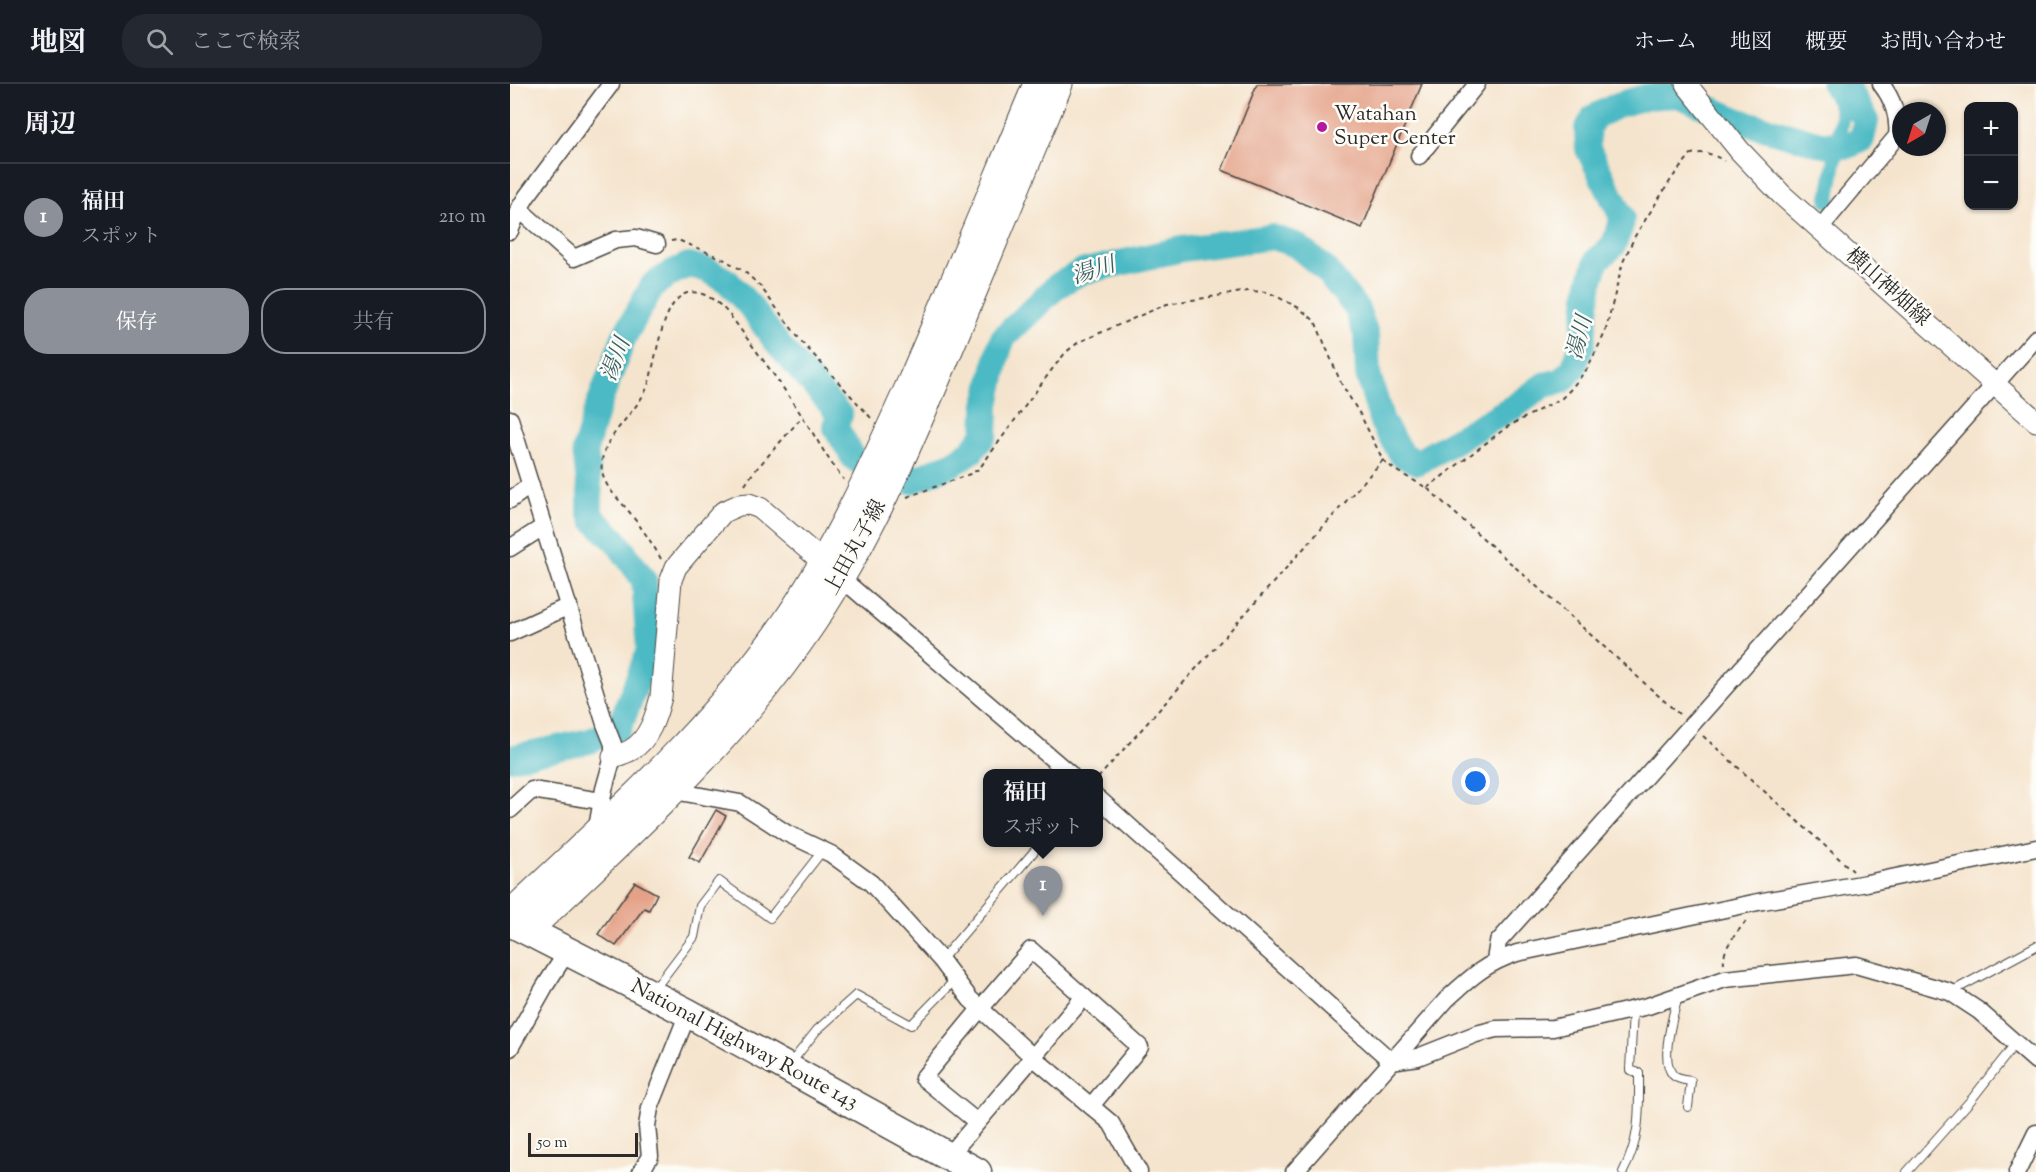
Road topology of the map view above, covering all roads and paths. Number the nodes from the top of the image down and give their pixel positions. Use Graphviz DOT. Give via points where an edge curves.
graph roads {
  1 [pos="611,84"];
  2 [pos="1037,84"];
  3 [pos="1059,84"];
  4 [pos="1478,84"];
  5 [pos="1686,84"];
  6 [pos="1881,84"];
  7 [pos="1419,156"];
  8 [pos="1744,156"];
  9 [pos="519,209"];
  10 [pos="1820,228"];
  11 [pos="510,231"];
  12 [pos="657,244"];
  13 [pos="2036,338"];
  14 [pos="1994,384"];
  15 [pos="802,416"];
  16 [pos="510,419"];
  17 [pos="2036,421"];
  18 [pos="895,436"];
  19 [pos="1383,460"];
  20 [pos="531,485"];
  21 [pos="1427,488"];
  22 [pos="875,490"];
  23 [pos="510,500"];
  24 [pos="739,505"];
  25 [pos="543,527"];
  26 [pos="510,548"];
  27 [pos="832,570"];
  28 [pos="671,580"];
  29 [pos="569,606"];
  30 [pos="510,633"];
  31 [pos="1692,726"];
  32 [pos="613,750"];
  33 [pos="1064,769"];
  34 [pos="1103,772"];
  35 [pos="674,791"];
  36 [pos="601,801"];
  37 [pos="1103,802"];
  38 [pos="510,810"];
  39 [pos="596,834"];
  40 [pos="1039,847"];
  41 [pos="2036,848"];
  42 [pos="823,850"];
  43 [pos="1867,883"];
  44 [pos="1763,902"];
  45 [pos="514,929"];
  46 [pos="2036,946"];
  47 [pos="567,952"];
  48 [pos="940,960"];
  49 [pos="1495,960"];
  50 [pos="1725,979"];
  51 [pos="955,980"];
  52 [pos="1950,992"];
  53 [pos="651,994"];
  54 [pos="1678,996"];
  55 [pos="1084,997"];
  56 [pos="980,1009"];
  57 [pos="1633,1010"];
  58 [pos="688,1013"];
  59 [pos="2015,1044"];
  60 [pos="510,1048"];
  61 [pos="1034,1058"];
  62 [pos="1391,1060"];
  63 [pos="2036,1061"];
  64 [pos="788,1067"];
  65 [pos="1091,1106"];
  66 [pos="1688,1107"];
  67 [pos="977,1122"];
  68 [pos="2036,1133"];
  69 [pos="948,1156"];
  70 [pos="642,1172"];
  71 [pos="977,1172"];
  72 [pos="1139,1172"];
  73 [pos="1294,1172"];
  74 [pos="1623,1172"];
  75 [pos="1906,1172"];
  76 [pos="2017,1172"];
  1 -- 9 [label="street"];
  2 -- 18 [label="main road, 上田丸子線"];
  3 -- 18 [label="main road, 上田丸子線"];
  4 -- 7 [label="street"];
  5 -- 8 [label="street, 横山神畑線"];
  6 -- 10 [label="street" via="1890,95 1897,136"];
  8 -- 10 [label="street, 横山神畑線"];
  8 -- 21 [label="path" via="1736,168 1714,154 1691,154 1635,236 1623,262 1605,333 1587,369 1562,398 1507,427"];
  9 -- 11 [label="street"];
  9 -- 12 [label="street" via="574,258 616,240 636,238"];
  10 -- 14 [label="street, 横山神畑線"];
  12 -- 18 [label="path" via="678,240 745,272 801,341 876,423"];
  13 -- 14 [label="street"];
  14 -- 17 [label="street, 横山神畑線"];
  14 -- 31 [label="street"];
  15 -- 22 [label="path" via="843,480"];
  15 -- 24 [label="path" via="746,482"];
  15 -- 28 [label="path" via="717,303 693,292 677,299 665,316 646,391 611,438 602,459 606,485 632,515"];
  16 -- 20 [label="street"];
  18 -- 22 [label="main road, 上田丸子線"];
  19 -- 21 [label="path"];
  19 -- 22 [label="path" via="1341,383 1315,321 1285,299 1268,292 1248,291 1167,304 1079,342 1066,352 979,469 897,501"];
  19 -- 34 [label="path"];
  20 -- 23 [label="street"];
  20 -- 25 [label="street"];
  21 -- 31 [label="path"];
  22 -- 27 [label="main road, 上田丸子線"];
  24 -- 27 [label="street" via="760,508"];
  24 -- 28 [label="street" via="723,512 676,567"];
  25 -- 26 [label="street"];
  25 -- 29 [label="street"];
  27 -- 33 [label="street"];
  27 -- 35 [label="main road, 上田丸子線" via="815,620 731,730"];
  27 -- 39 [label="main road, 上田丸子線" via="719,706"];
  28 -- 32 [label="street" via="656,715 645,737 632,749"];
  29 -- 30 [label="street"];
  29 -- 32 [label="street"];
  31 -- 43 [label="path"];
  31 -- 49 [label="street" via="1498,942"];
  32 -- 36 [label="street"];
  35 -- 42 [label="street" via="740,803 786,833"];
  35 -- 45 [label="main road, 上田丸子線"];
  36 -- 38 [label="street" via="532,790"];
  36 -- 39 [label="street"];
  37 -- 62 [label="street"];
  39 -- 45 [label="main road, 上田丸子線"];
  40 -- 48 [label="lane"];
  41 -- 43 [label="street"];
  42 -- 48 [label="street" via="871,883"];
  42 -- 53 [label="lane" via="770,918 719,881 700,906 694,936"];
  43 -- 44 [label="street"];
  44 -- 49 [label="street"];
  44 -- 50 [label="path" via="1726,950"];
  45 -- 47 [label="highway, National Highway Route 143"];
  46 -- 52 [label="lane"];
  47 -- 53 [label="highway, National Highway Route 143"];
  47 -- 60 [label="street"];
  48 -- 51 [label="street"];
  49 -- 62 [label="street" via="1447,999"];
  50 -- 52 [label="street" via="1856,965"];
  50 -- 54 [label="street"];
  51 -- 56 [label="street"];
  51 -- 64 [label="lane" via="911,1026 856,995 817,1030"];
  52 -- 59 [label="street" via="1979,1011"];
  53 -- 58 [label="highway, National Highway Route 143"];
  54 -- 57 [label="street"];
  54 -- 66 [label="lane" via="1667,1045 1668,1065 1679,1079 1691,1081"];
  55 -- 56 [label="street" via="1032,951"];
  55 -- 61 [label="street"];
  55 -- 65 [label="street" via="1140,1047"];
  56 -- 61 [label="street"];
  56 -- 67 [label="street" via="923,1078"];
  57 -- 62 [label="street" via="1554,1028 1496,1029 1418,1057"];
  57 -- 74 [label="lane" via="1630,1070 1639,1073 1638,1132 1633,1154"];
  58 -- 64 [label="highway, National Highway Route 143"];
  58 -- 70 [label="street" via="650,1108 650,1156"];
  59 -- 63 [label="street"];
  59 -- 75 [label="lane"];
  61 -- 65 [label="street"];
  61 -- 67 [label="street"];
  62 -- 73 [label="street"];
  64 -- 69 [label="highway, National Highway Route 143"];
  65 -- 72 [label="street" via="1111,1123"];
  67 -- 69 [label="street"];
  68 -- 76 [label="street"];
  69 -- 71 [label="highway, National Highway Route 143"];
}
